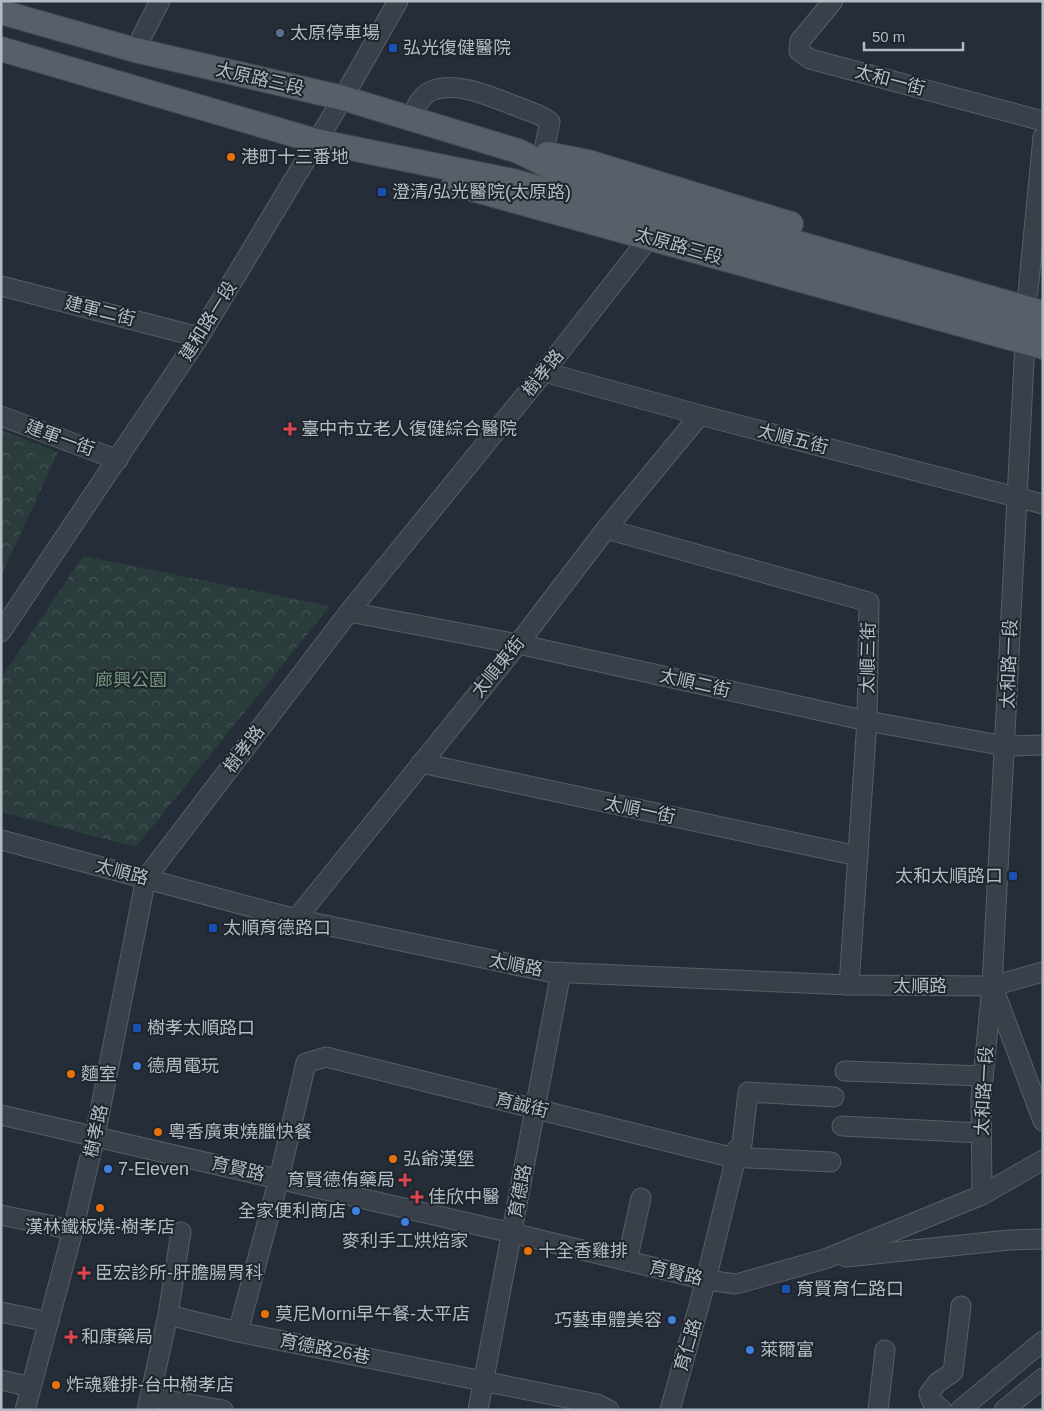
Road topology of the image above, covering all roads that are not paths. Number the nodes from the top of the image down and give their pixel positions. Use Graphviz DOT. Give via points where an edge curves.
graph roads {
  1 [pos="160,1"];
  2 [pos="398,1"];
  3 [pos="833,1"];
  4 [pos="1,12"];
  5 [pos="1,49"];
  6 [pos="135,50"];
  7 [pos="343,98"];
  8 [pos="411,119"];
  9 [pos="1043,121"];
  10 [pos="1043,137"];
  11 [pos="316,141"];
  12 [pos="518,151"];
  13 [pos="543,154"];
  14 [pos="662,214"];
  15 [pos="1,286"];
  16 [pos="1036,294"];
  17 [pos="1043,313"];
  18 [pos="199,337"];
  19 [pos="1037,340"];
  20 [pos="544,372"];
  21 [pos="700,415"];
  22 [pos="1,416"];
  23 [pos="118,460"];
  24 [pos="1016,496"];
  25 [pos="1043,504"];
  26 [pos="606,529"];
  27 [pos="349,612"];
  28 [pos="1,632"];
  29 [pos="518,644"];
  30 [pos="866,721"];
  31 [pos="1043,745"];
  32 [pos="1006,746"];
  33 [pos="421,763"];
  34 [pos="1,840"];
  35 [pos="858,856"];
  36 [pos="146,878"];
  37 [pos="296,919"];
  38 [pos="561,972"];
  39 [pos="1043,972"];
  40 [pos="849,985"];
  41 [pos="992,986"];
  42 [pos="845,1071"];
  43 [pos="983,1076"];
  44 [pos="834,1097"];
  45 [pos="536,1108"];
  46 [pos="1,1114"];
  47 [pos="1043,1121"];
  48 [pos="842,1126"];
  49 [pos="981,1133"];
  50 [pos="96,1136"];
  51 [pos="730,1157"];
  52 [pos="1043,1160"];
  53 [pos="831,1162"];
  54 [pos="279,1179"];
  55 [pos="982,1195"];
  56 [pos="641,1198"];
  57 [pos="1,1215"];
  58 [pos="73,1230"];
  59 [pos="182,1232"];
  60 [pos="512,1233"];
  61 [pos="1043,1239"];
  62 [pos="825,1259"];
  63 [pos="627,1261"];
  64 [pos="706,1280"];
  65 [pos="961,1306"];
  66 [pos="1,1312"];
  67 [pos="168,1315"];
  68 [pos="48,1322"];
  69 [pos="238,1332"];
  70 [pos="1043,1340"];
  71 [pos="885,1350"];
  72 [pos="1043,1378"];
  73 [pos="1,1380"];
  74 [pos="484,1381"];
  75 [pos="31,1387"];
  76 [pos="149,1404"];
  77 [pos="603,1407"];
  78 [pos="25,1410"];
  79 [pos="223,1410"];
  80 [pos="478,1410"];
  81 [pos="670,1410"];
  82 [pos="878,1410"];
  83 [pos="942,1410"];
  84 [pos="960,1410"];
  85 [pos="1004,1410"];
  1 -- 6 [label="street"];
  2 -- 7 [label="street, 建和路一段"];
  3 -- 9 [label="street, 太和一街" via="800,41 799,51 810,59"];
  4 -- 6 [label="main road, 太原路三段"];
  5 -- 11 [label="main road, 太原路三段"];
  6 -- 7 [label="main road, 太原路三段"];
  7 -- 8 [label="main road, 太原路三段"];
  7 -- 11 [label="street, 建和路一段"];
  8 -- 12 [label="main road, 太原路三段"];
  8 -- 13 [label="street" via="418,103 428,92 440,88 484,94 542,115 550,122"];
  10 -- 16 [label="street"];
  11 -- 14 [label="main road, 太原路三段" via="384,166"];
  11 -- 18 [label="street, 建和路一段"];
  12 -- 13 [label="main road, 太原路三段"];
  12 -- 14 [label="main road, 太原路三段"];
  13 -- 14 [label="main road, 太原路三段" via="588,162"];
  14 -- 16 [label="main road, 太原路三段" via="776,220"];
  14 -- 17 [label="main road, 太原路三段"];
  14 -- 19 [label="main road, 太原路三段"];
  14 -- 20 [label="street, 樹孝路"];
  15 -- 18 [label="street, 建軍二街"];
  18 -- 23 [label="street, 建和路一段"];
  19 -- 24 [label="street, 太和路一段"];
  20 -- 21 [label="street, 太順五街"];
  20 -- 27 [label="street, 樹孝路"];
  21 -- 24 [label="street, 太順五街"];
  21 -- 26 [label="street, 太順東街"];
  22 -- 23 [label="street, 建軍一街"];
  23 -- 28 [label="street, 建和路一段"];
  24 -- 25 [label="street, 太順五街"];
  24 -- 32 [label="street, 太和路一段"];
  26 -- 29 [label="street, 太順東街"];
  26 -- 30 [label="street, 太順三街" via="868,602"];
  27 -- 29 [label="street, 太順二街"];
  27 -- 36 [label="street, 樹孝路"];
  29 -- 30 [label="street, 太順二街"];
  29 -- 33 [label="street, 太順東街"];
  30 -- 32 [label="street, 太順二街"];
  30 -- 35 [label="street, 太順三街"];
  31 -- 32 [label="street, 太順二街"];
  32 -- 41 [label="street, 太和路一段"];
  33 -- 35 [label="street, 太順一街"];
  33 -- 37 [label="street, 太順東街"];
  34 -- 36 [label="street, 太順路"];
  35 -- 40 [label="street, 太順三街"];
  36 -- 37 [label="street, 太順路"];
  36 -- 50 [label="street, 樹孝路"];
  37 -- 38 [label="street, 太順路"];
  38 -- 40 [label="street, 太順路"];
  38 -- 45 [label="street, 育德路"];
  39 -- 41 [label="street, 太順路"];
  40 -- 41 [label="street, 太順路"];
  41 -- 43 [label="street, 太和路一段"];
  41 -- 47 [label="street, 太和路一段"];
  42 -- 43 [label="street"];
  43 -- 49 [label="street, 太和路一段"];
  44 -- 51 [label="street" via="748,1092 742,1144"];
  45 -- 51 [label="street, 育誠街"];
  45 -- 54 [label="street, 育誠街" via="326,1057 306,1063"];
  45 -- 60 [label="street, 育德路"];
  46 -- 50 [label="street, 育賢路"];
  48 -- 49 [label="street"];
  49 -- 55 [label="street, 太和路一段"];
  50 -- 54 [label="street, 育賢路"];
  50 -- 58 [label="street, 樹孝路"];
  51 -- 53 [label="street, 育誠街"];
  51 -- 64 [label="street" via="734,1165"];
  52 -- 55 [label="street, 育賢路"];
  54 -- 60 [label="street, 育賢路"];
  54 -- 69 [label="street"];
  55 -- 62 [label="street, 育賢路"];
  56 -- 63 [label="street"];
  57 -- 58 [label="street"];
  58 -- 68 [label="street, 樹孝路"];
  59 -- 67 [label="street"];
  60 -- 63 [label="street, 育賢路"];
  60 -- 74 [label="street, 育德路"];
  61 -- 62 [label="street"];
  62 -- 64 [label="street, 育賢路" via="736,1284"];
  63 -- 64 [label="street, 育賢路"];
  64 -- 81 [label="street, 育仁路"];
  65 -- 83 [label="street" via="953,1372 937,1382 929,1394 932,1402"];
  66 -- 68 [label="street"];
  67 -- 69 [label="street, 育德路26巷"];
  67 -- 76 [label="street"];
  68 -- 75 [label="street, 樹孝路"];
  69 -- 74 [label="street, 育德路26巷"];
  70 -- 84 [label="street"];
  71 -- 82 [label="street"];
  72 -- 85 [label="street"];
  73 -- 75 [label="street"];
  74 -- 77 [label="street, 育德路26巷"];
  74 -- 80 [label="street, 育德路"];
  75 -- 78 [label="street, 樹孝路"];
  76 -- 79 [label="street"];
}
